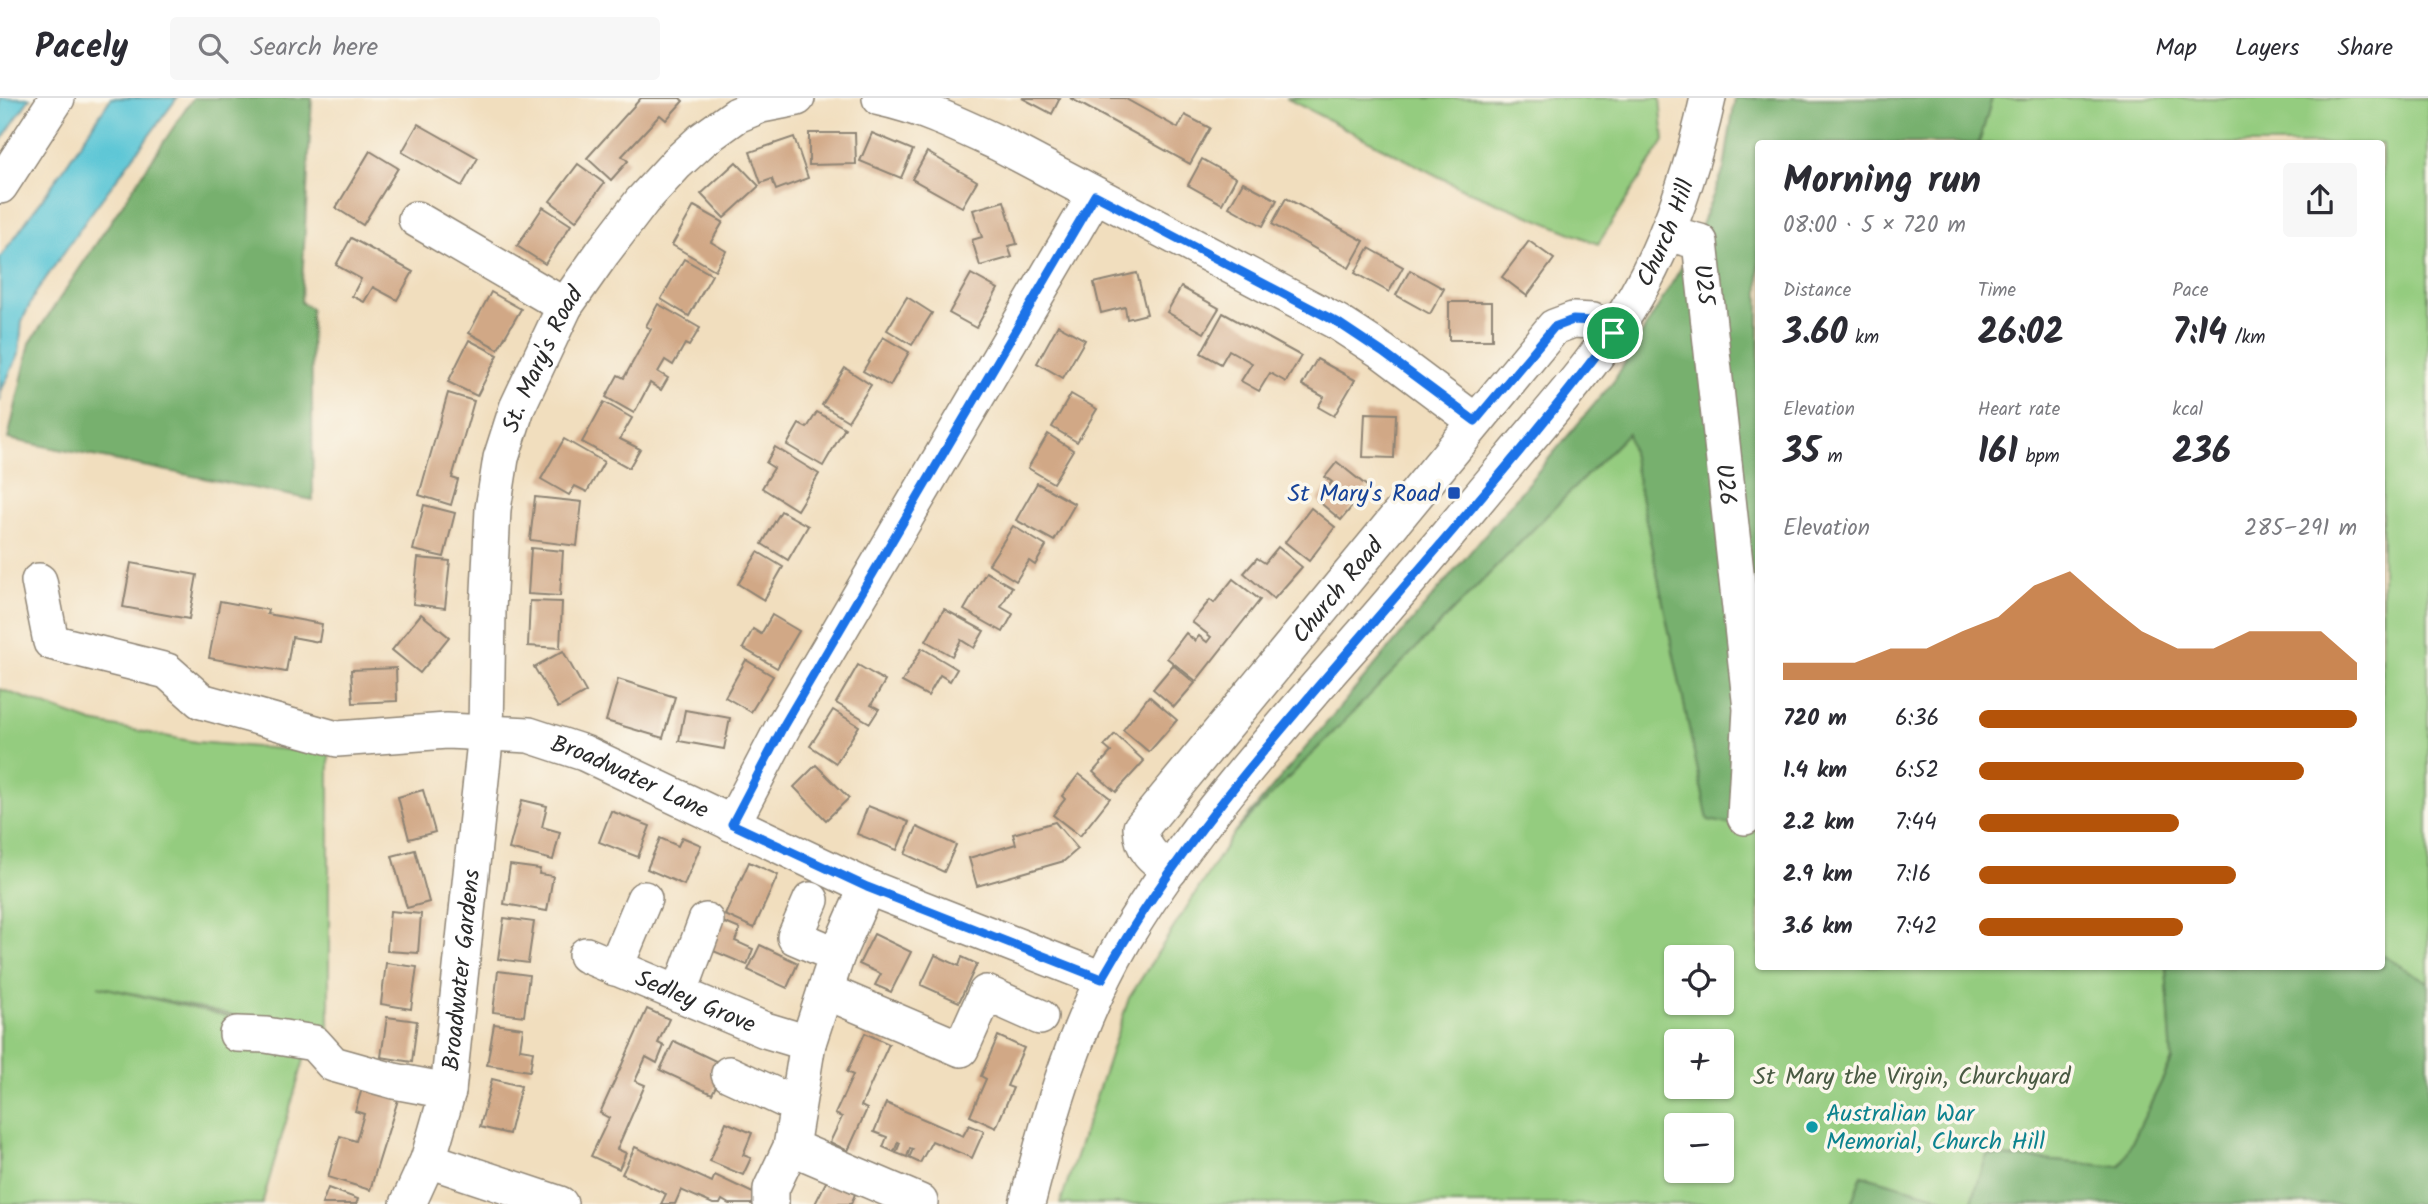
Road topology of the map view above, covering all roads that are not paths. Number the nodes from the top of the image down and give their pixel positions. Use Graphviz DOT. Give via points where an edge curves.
graph roads {
  1 [pos="57,98"];
  2 [pos="797,98"];
  3 [pos="880,98"];
  4 [pos="1709,98"];
  5 [pos="0,186"];
  6 [pos="1095,195"];
  7 [pos="416,219"];
  8 [pos="1667,233"];
  9 [pos="565,306"];
  10 [pos="1709,320"];
  11 [pos="1613,333"];
  12 [pos="1475,421"];
  13 [pos="39,581"];
  14 [pos="486,732"];
  15 [pos="1745,817"];
  16 [pos="732,824"];
  17 [pos="1170,870"];
  18 [pos="867,887"];
  19 [pos="644,899"];
  20 [pos="811,900"];
  21 [pos="706,921"];
  22 [pos="838,955"];
  23 [pos="1102,979"];
  24 [pos="825,991"];
  25 [pos="679,993"];
  26 [pos="1040,1017"];
  27 [pos="237,1034"];
  28 [pos="808,1043"];
  29 [pos="729,1074"];
  30 [pos="448,1091"];
  31 [pos="796,1105"];
  32 [pos="791,1147"];
  33 [pos="428,1160"];
  34 [pos="771,1197"];
  35 [pos="920,1202"];
  36 [pos="408,1204"];
  37 [pos="560,1204"];
  38 [pos="1027,1204"];
  1 -- 5 [label="street"];
  2 -- 9 [label="street, St. Mary's Road" via="737,115 694,148 642,201"];
  3 -- 6 [label="street" via="950,120"];
  4 -- 8 [label="street, Church Hill"];
  6 -- 12 [label="street" via="1337,322"];
  6 -- 16 [label="street" via="784,725"];
  7 -- 9 [label="street"];
  8 -- 10 [label="street, U25" via="1700,242"];
  8 -- 11 [label="street, Church Hill"];
  9 -- 14 [label="street, St. Mary's Road" via="517,408 501,458 492,522"];
  10 -- 15 [label="street, U26" via="1751,709"];
  11 -- 12 [label="street, Church Road" via="1593,321 1573,320 1554,327"];
  11 -- 17 [label="street, Church Hill" via="1459,522 1284,724"];
  12 -- 17 [label="street, Church Road" via="1141,828 1142,843"];
  13 -- 14 [label="street, Broadwater Lane" via="51,642 167,671 201,701 337,739"];
  14 -- 16 [label="street, Broadwater Lane" via="529,735 584,753"];
  14 -- 30 [label="street, Broadwater Gardens"];
  16 -- 18 [label="street, Broadwater Lane"];
  17 -- 23 [label="street, Church Hill"];
  18 -- 22 [label="street"];
  18 -- 23 [label="street, Broadwater Lane"];
  19 -- 25 [label="street, Sedley Grove" via="600,962"];
  20 -- 22 [label="street" via="795,937"];
  21 -- 25 [label="street"];
  22 -- 24 [label="street"];
  23 -- 38 [label="street, Church Hill" via="1057,1094"];
  24 -- 26 [label="street" via="961,1049 986,993"];
  24 -- 28 [label="street"];
  25 -- 28 [label="street, Sedley Grove"];
  27 -- 30 [label="street" via="314,1043 333,1064"];
  28 -- 31 [label="street"];
  29 -- 31 [label="street"];
  30 -- 33 [label="street, Broadwater Gardens"];
  31 -- 32 [label="street"];
  32 -- 34 [label="street"];
  32 -- 35 [label="street"];
  33 -- 36 [label="street, Broadwater Gardens"];
  33 -- 37 [label="street"];
}
